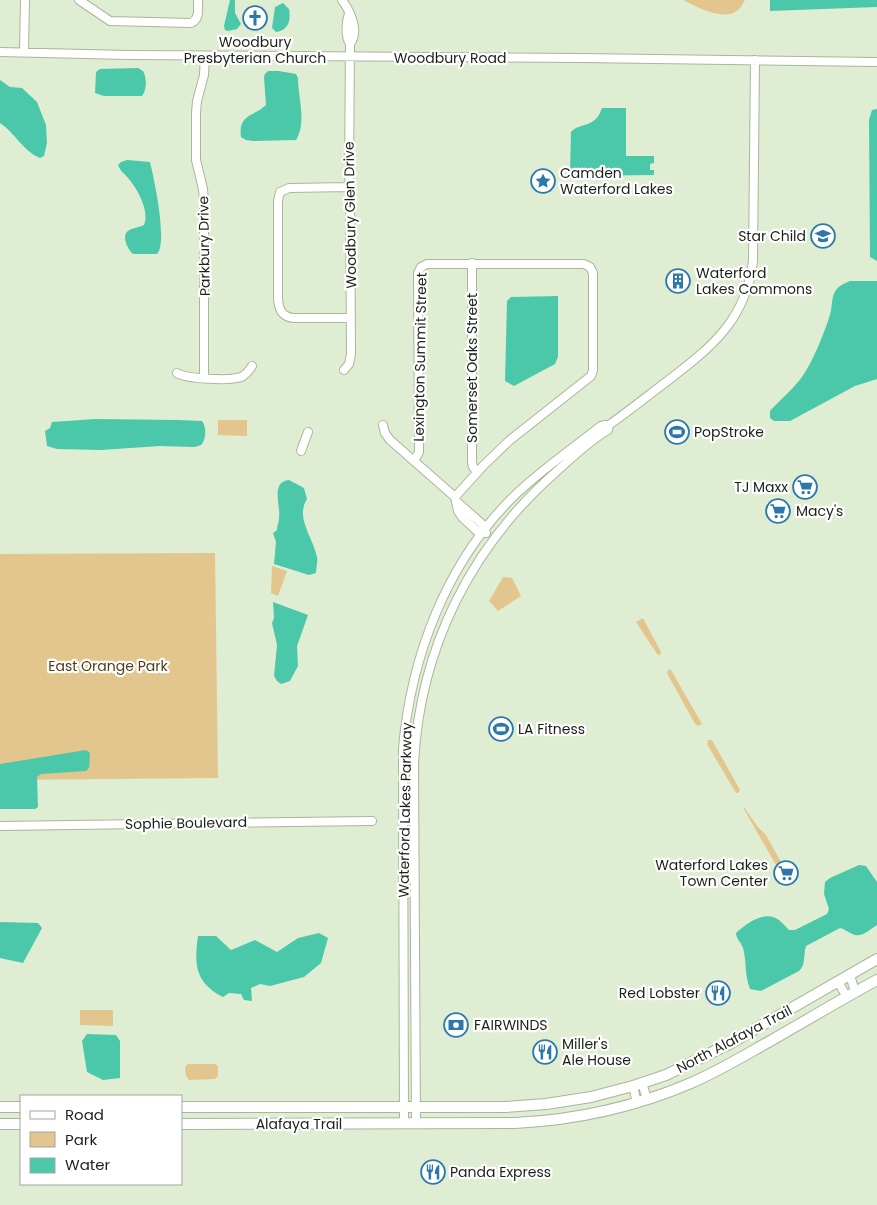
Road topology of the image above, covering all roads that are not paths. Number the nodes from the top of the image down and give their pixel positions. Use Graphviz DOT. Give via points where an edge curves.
graph roads {
  1 [pos="25,0"];
  2 [pos="80,0"];
  3 [pos="198,0"];
  4 [pos="342,0"];
  5 [pos="0,50"];
  6 [pos="24,52"];
  7 [pos="205,56"];
  8 [pos="349,58"];
  9 [pos="755,60"];
  10 [pos="877,62"];
  11 [pos="350,187"];
  12 [pos="472,263"];
  13 [pos="351,318"];
  14 [pos="252,366"];
  15 [pos="344,370"];
  16 [pos="177,373"];
  17 [pos="204,378"];
  18 [pos="383,425"];
  19 [pos="609,425"];
  20 [pos="308,432"];
  21 [pos="301,451"];
  22 [pos="414,461"];
  23 [pos="477,472"];
  24 [pos="456,499"];
  25 [pos="484,531"];
  26 [pos="493,539"];
  27 [pos="416,669"];
  28 [pos="428,673"];
  29 [pos="372,821"];
  30 [pos="0,826"];
  31 [pos="403,928"];
  32 [pos="877,959"];
  33 [pos="850,975"];
  34 [pos="877,980"];
  35 [pos="838,982"];
  36 [pos="851,994"];
  37 [pos="415,998"];
  38 [pos="638,1085"];
  39 [pos="642,1101"];
  40 [pos="182,1106"];
  41 [pos="240,1106"];
  42 [pos="0,1107"];
  43 [pos="20,1107"];
  44 [pos="404,1107"];
  45 [pos="416,1107"];
  46 [pos="0,1124"];
  47 [pos="20,1124"];
  48 [pos="182,1124"];
  49 [pos="239,1124"];
  50 [pos="404,1124"];
  51 [pos="416,1124"];
  1 -- 6 [label="street"];
  2 -- 3 [label="street" via="110,21 191,22 198,17"];
  4 -- 8 [label="street, Woodbury Glen Drive" via="353,18"];
  5 -- 6 [label="street, Woodbury Road"];
  6 -- 7 [label="street, Woodbury Road"];
  7 -- 8 [label="street, Woodbury Road"];
  7 -- 17 [label="street, Parkbury Drive" via="196,113 196,160 204,200"];
  8 -- 9 [label="street, Woodbury Road"];
  8 -- 11 [label="street, Woodbury Glen Drive"];
  9 -- 10 [label="street, Woodbury Road"];
  9 -- 19 [label="street, Waterford Lakes Parkway" via="753,262 742,302 729,326 712,346"];
  11 -- 13 [label="street, Woodbury Glen Drive"];
  11 -- 13 [label="street" via="289,188 280,192 278,299 280,311 286,316"];
  12 -- 22 [label="street, Lexington Summit Street" via="427,264 418,270 419,452"];
  12 -- 23 [label="street, Somerset Oaks Street" via="472,462"];
  12 -- 23 [label="street, Lexington Summit Street" via="584,264 593,273 591,376 516,435"];
  13 -- 15 [label="street, Woodbury Glen Drive" via="350,359"];
  14 -- 17 [label="street" via="240,378"];
  16 -- 17 [label="street" via="188,378"];
  18 -- 22 [label="street" via="387,437"];
  19 -- 25 [label="street, Waterford Lakes Parkway" via="601,426 518,493"];
  19 -- 26 [label="street, Waterford Lakes Parkway" via="608,430 536,490"];
  20 -- 21 [label="street"];
  22 -- 24 [label="street"];
  23 -- 24 [label="street, Lexington Summit Street"];
  24 -- 25 [label="street" via="462,517 477,531"];
  25 -- 26 [label="street"];
  25 -- 27 [label="street, Waterford Lakes Parkway" via="441,603"];
  26 -- 28 [label="street, Waterford Lakes Parkway" via="454,602"];
  27 -- 28 [label="street"];
  27 -- 31 [label="street, Waterford Lakes Parkway" via="403,748"];
  28 -- 37 [label="street, Waterford Lakes Parkway" via="418,720 414,763"];
  29 -- 30 [label="street, Sophie Boulevard"];
  31 -- 37 [label="street" via="408,937 408,985"];
  31 -- 44 [label="street, Waterford Lakes Parkway"];
  32 -- 33 [label="main road, North Alafaya Trail"];
  33 -- 35 [label="main road, North Alafaya Trail"];
  33 -- 36 [label="street"];
  34 -- 36 [label="main road, North Alafaya Trail"];
  35 -- 36 [label="street"];
  35 -- 38 [label="main road, North Alafaya Trail" via="708,1056"];
  36 -- 39 [label="main road, North Alafaya Trail" via="714,1072"];
  37 -- 45 [label="street, Waterford Lakes Parkway"];
  38 -- 39 [label="street"];
  38 -- 45 [label="main road, North Alafaya Trail" via="546,1104"];
  39 -- 51 [label="main road, North Alafaya Trail" via="593,1114 535,1122"];
  40 -- 41 [label="main road, Alafaya Trail"];
  41 -- 44 [label="main road, Alafaya Trail"];
  41 -- 49 [label="street"];
  42 -- 43 [label="main road"];
  44 -- 45 [label="main road, North Alafaya Trail"];
  44 -- 50 [label="street, Waterford Lakes Parkway"];
  45 -- 51 [label="street, Waterford Lakes Parkway"];
  46 -- 47 [label="main road"];
  48 -- 49 [label="main road, Alafaya Trail"];
  49 -- 50 [label="main road, Alafaya Trail"];
  50 -- 51 [label="main road, Alafaya Trail"];
}
